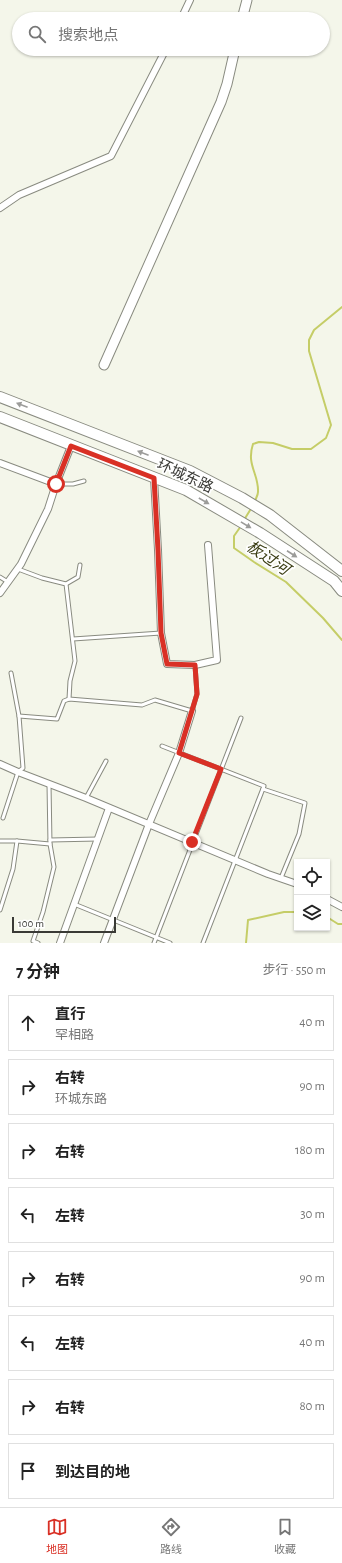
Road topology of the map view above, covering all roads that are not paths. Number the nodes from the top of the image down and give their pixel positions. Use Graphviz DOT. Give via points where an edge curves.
graph roads {
  1 [pos="190,0"];
  2 [pos="247,0"];
  3 [pos="184,12"];
  4 [pos="244,12"];
  5 [pos="162,56"];
  6 [pos="233,56"];
  7 [pos="0,208"];
  8 [pos="104,365"];
  9 [pos="0,397"];
  10 [pos="0,417"];
  11 [pos="71,446"];
  12 [pos="0,464"];
  13 [pos="154,478"];
  14 [pos="84,481"];
  15 [pos="56,484"];
  16 [pos="208,545"];
  17 [pos="80,565"];
  18 [pos="18,569"];
  19 [pos="342,571"];
  20 [pos="0,577"];
  21 [pos="8,582"];
  22 [pos="66,584"];
  23 [pos="342,591"];
  24 [pos="0,593"];
  25 [pos="161,633"];
  26 [pos="73,639"];
  27 [pos="195,665"];
  28 [pos="10,673"];
  29 [pos="69,699"];
  30 [pos="192,711"];
  31 [pos="19,716"];
  32 [pos="241,718"];
  33 [pos="162,746"];
  34 [pos="179,753"];
  35 [pos="106,761"];
  36 [pos="0,764"];
  37 [pos="221,769"];
  38 [pos="18,772"];
  39 [pos="49,784"];
  40 [pos="264,788"];
  41 [pos="86,798"];
  42 [pos="109,808"];
  43 [pos="3,818"];
  44 [pos="150,824"];
  45 [pos="98,839"];
  46 [pos="50,840"];
  47 [pos="0,841"];
  48 [pos="17,841"];
  49 [pos="192,842"];
  50 [pos="50,844"];
  51 [pos="237,860"];
  52 [pos="281,878"];
  53 [pos="294,883"];
  54 [pos="330,901"];
  55 [pos="74,904"];
  56 [pos="342,907"];
  57 [pos="0,910"];
  58 [pos="113,920"];
  59 [pos="156,937"];
  60 [pos="38,943"];
  61 [pos="60,943"];
  62 [pos="104,943"];
  63 [pos="154,943"];
  64 [pos="170,943"];
  65 [pos="203,943"];
  1 -- 3 [label="street"];
  2 -- 4 [label="street"];
  5 -- 7 [label="street" via="111,156 19,195"];
  6 -- 8 [label="street" via="221,102"];
  19 -- 9 [label="main road, 环城东路, one-way" via="270,516 190,471"];
  10 -- 11 [label="main road, 环城东路"];
  11 -- 13 [label="main road, 环城东路"];
  11 -- 15 [label="street"];
  12 -- 15 [label="street"];
  13 -- 23 [label="main road, 环城东路, one-way" via="186,490 260,533 334,581"];
  13 -- 25 [label="street"];
  14 -- 15 [label="lane"];
  15 -- 18 [label="street" via="48,509"];
  16 -- 27 [label="street" via="216,660"];
  17 -- 22 [label="lane" via="78,577"];
  18 -- 21 [label="street"];
  18 -- 22 [label="lane"];
  20 -- 21 [label="lane"];
  21 -- 24 [label="street"];
  22 -- 26 [label="lane"];
  25 -- 26 [label="lane"];
  25 -- 27 [label="street" via="167,664"];
  26 -- 29 [label="lane" via="75,662"];
  27 -- 30 [label="lane" via="197,694"];
  28 -- 31 [label="lane"];
  29 -- 30 [label="lane" via="142,705 155,700"];
  29 -- 31 [label="lane" via="64,701 57,719"];
  30 -- 34 [label="street"];
  31 -- 38 [label="lane" via="23,768"];
  32 -- 37 [label="lane"];
  33 -- 34 [label="lane"];
  34 -- 37 [label="lane"];
  34 -- 44 [label="street"];
  35 -- 41 [label="lane"];
  36 -- 38 [label="street"];
  37 -- 40 [label="lane"];
  37 -- 49 [label="lane"];
  38 -- 39 [label="street"];
  38 -- 43 [label="lane"];
  39 -- 41 [label="street"];
  39 -- 46 [label="lane"];
  40 -- 51 [label="lane"];
  40 -- 52 [label="lane" via="305,803 299,834"];
  41 -- 42 [label="street"];
  42 -- 44 [label="street"];
  42 -- 45 [label="street"];
  44 -- 49 [label="street"];
  44 -- 58 [label="street"];
  45 -- 46 [label="lane"];
  45 -- 55 [label="street"];
  46 -- 50 [label="lane"];
  47 -- 48 [label="lane"];
  48 -- 50 [label="lane"];
  48 -- 57 [label="lane" via="13,869"];
  49 -- 51 [label="street"];
  49 -- 59 [label="lane"];
  50 -- 60 [label="lane" via="54,867 33,941"];
  51 -- 52 [label="street"];
  51 -- 65 [label="lane"];
  52 -- 53 [label="street"];
  54 -- 56 [label="street"];
  55 -- 58 [label="lane"];
  55 -- 61 [label="street"];
  58 -- 59 [label="lane"];
  58 -- 62 [label="street"];
  59 -- 63 [label="lane"];
  59 -- 64 [label="lane"];
}
